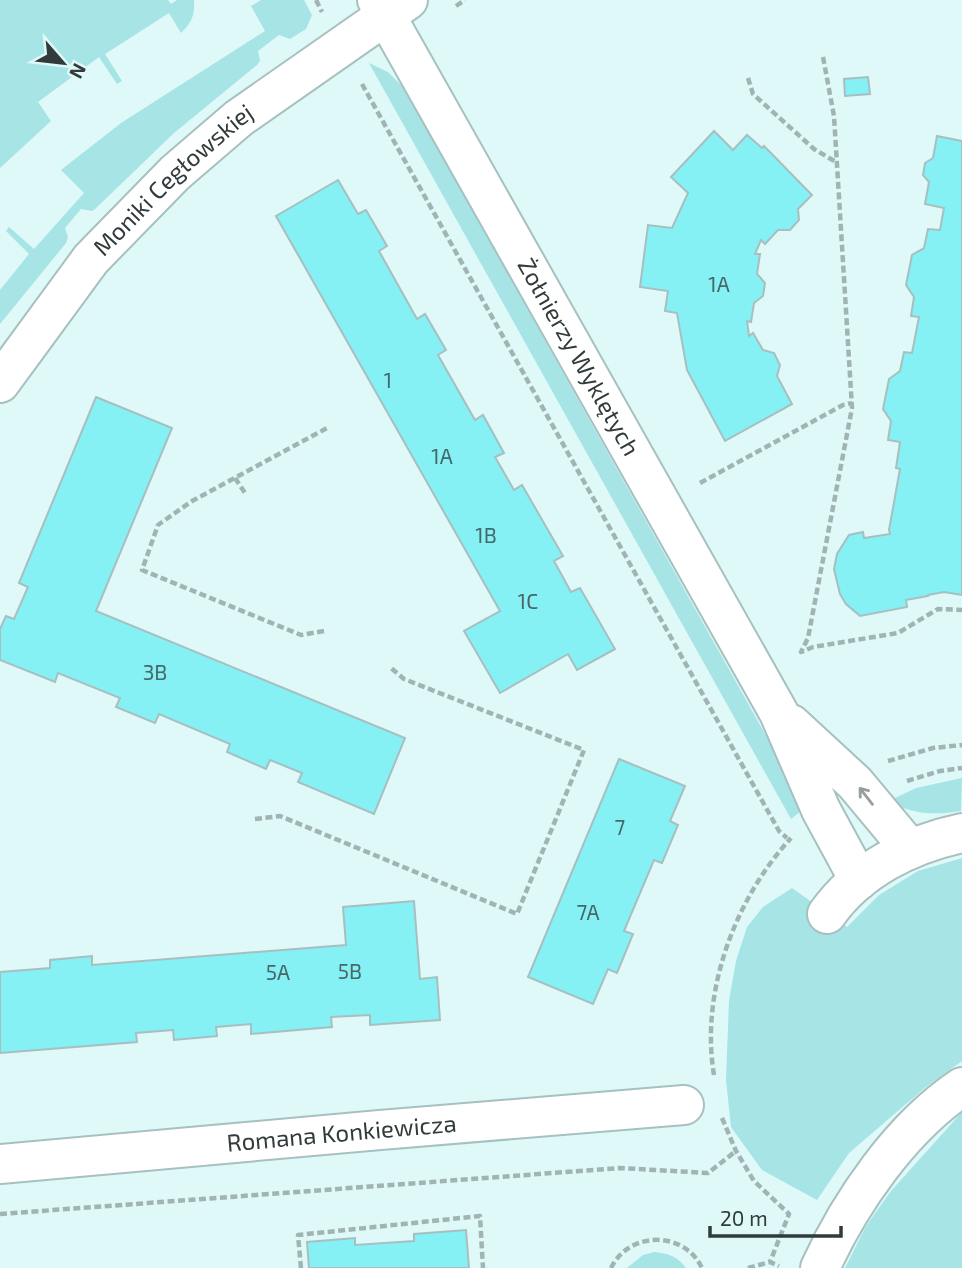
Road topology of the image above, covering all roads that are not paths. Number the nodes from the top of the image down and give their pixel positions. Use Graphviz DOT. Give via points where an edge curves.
graph roads {
  1 [pos="390,5"];
  2 [pos="0,383"];
  3 [pos="779,713"];
  4 [pos="962,833"];
  5 [pos="910,849"];
  6 [pos="859,880"];
  7 [pos="827,914"];
  8 [pos="962,1087"];
  9 [pos="684,1105"];
  10 [pos="0,1164"];
  11 [pos="820,1268"];
  1 -- 2 [label="street, Moniki Cegłowskiej" via="341,47 239,118 175,173 91,259"];
  1 -- 3 [label="street, Żołnierzy Wyklętych"];
  5 -- 3 [label="street, Żołnierzy Wyklętych, one-way" via="855,783"];
  3 -- 6 [label="street, Żołnierzy Wyklętych" via="821,810"];
  4 -- 5 [label="street"];
  5 -- 6 [label="street"];
  6 -- 7 [label="street"];
  8 -- 11 [label="street" via="916,1125 861,1192"];
  9 -- 10 [label="street, Romana Konkiewicza"];
}
